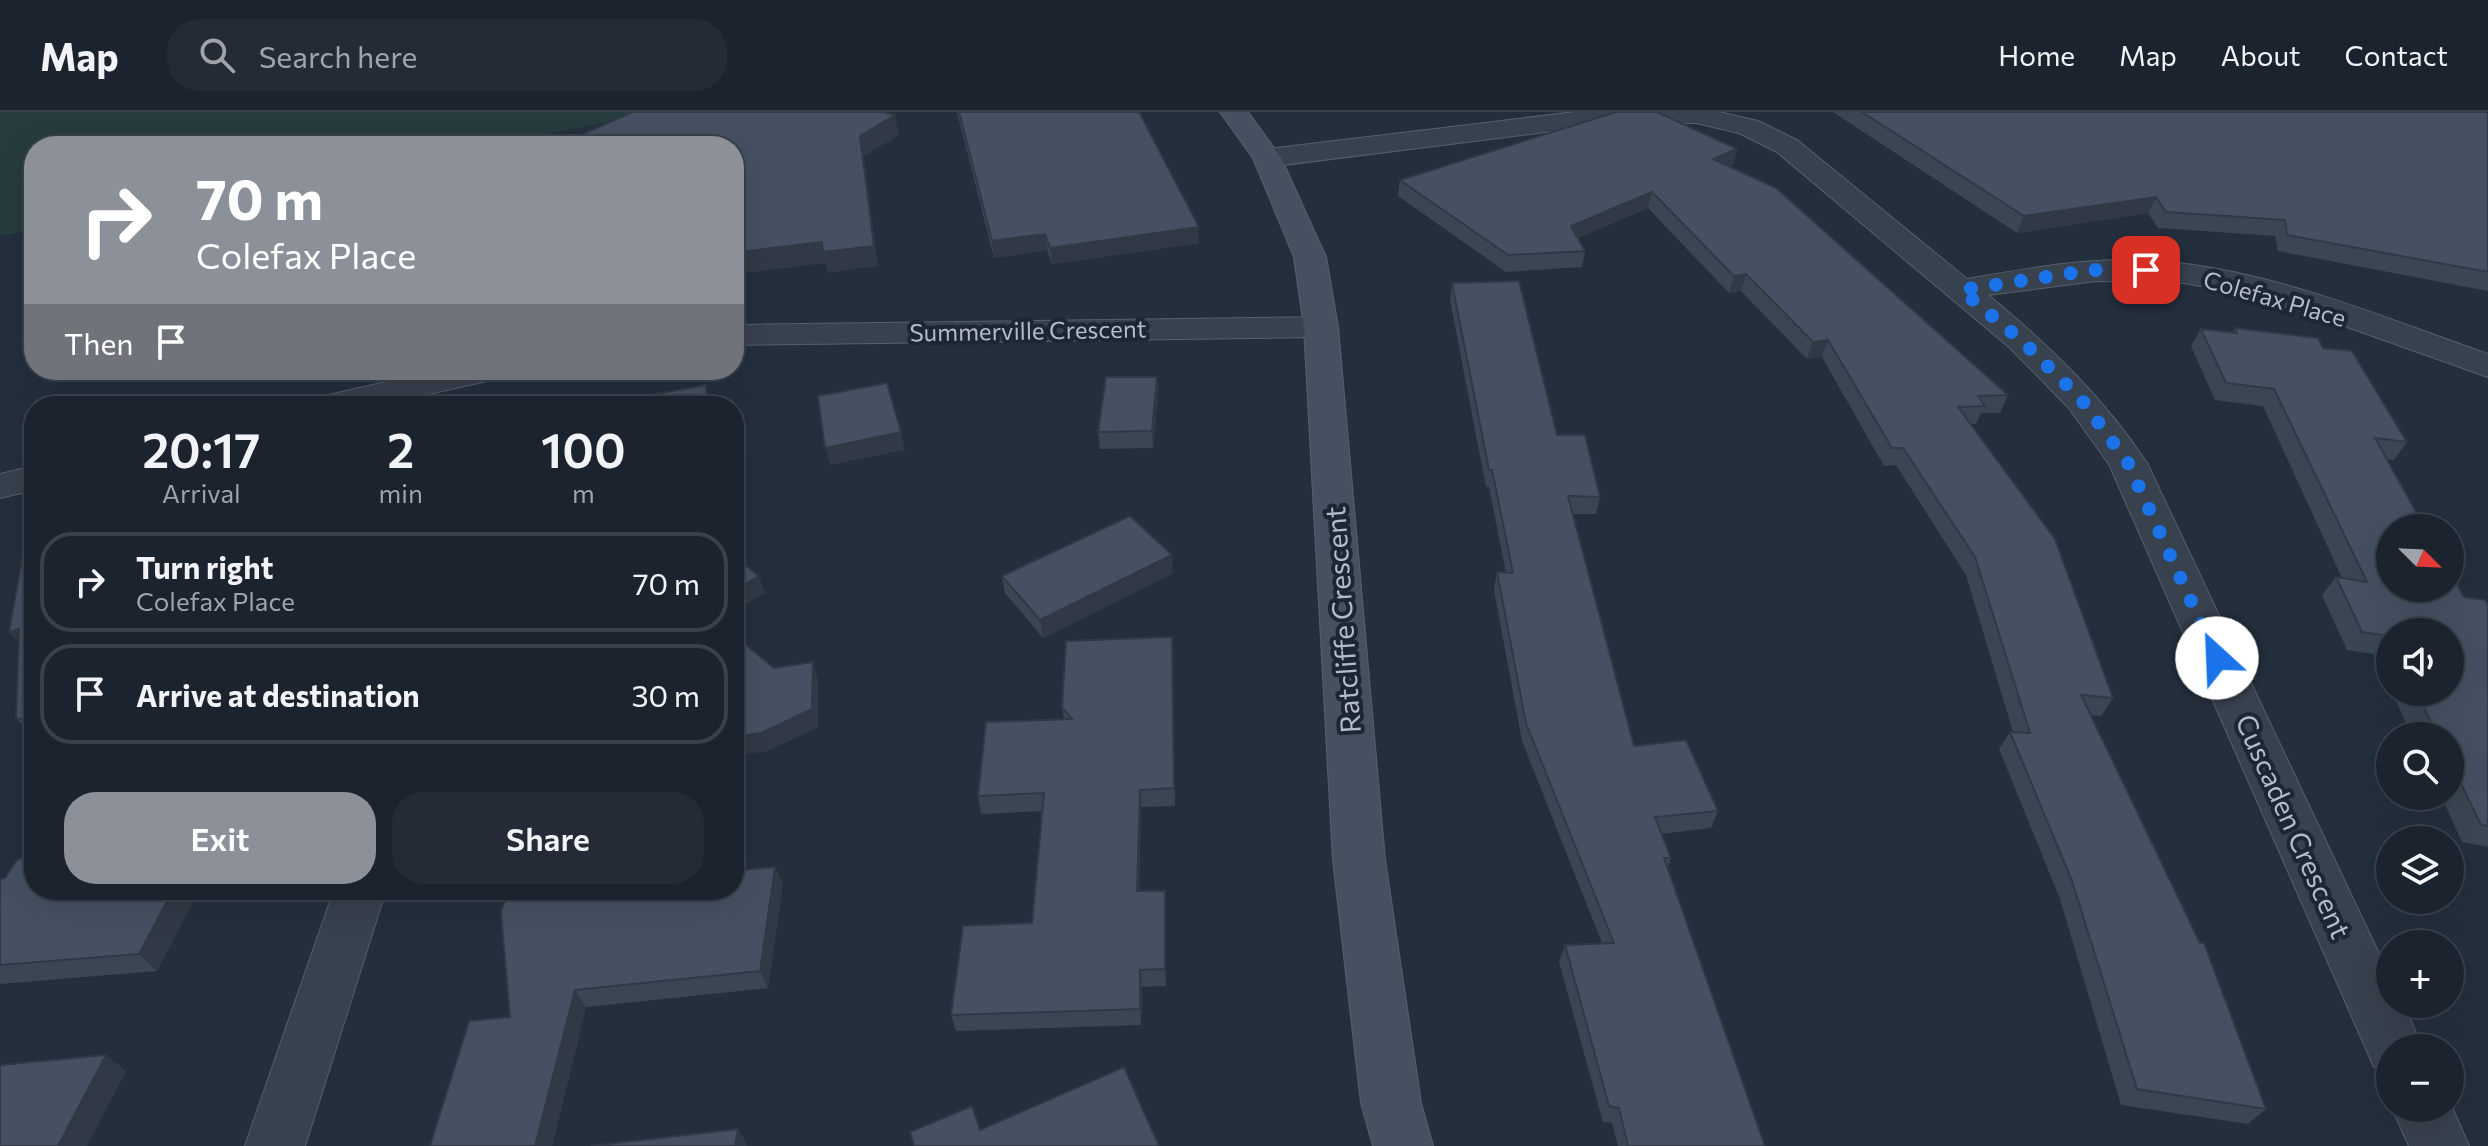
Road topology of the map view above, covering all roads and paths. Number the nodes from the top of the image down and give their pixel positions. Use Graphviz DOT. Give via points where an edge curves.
graph roads {
  1 [pos="1234,112"];
  2 [pos="1678,112"];
  3 [pos="1267,158"];
  4 [pos="1961,290"];
  5 [pos="1321,327"];
  6 [pos="744,335"];
  7 [pos="2488,366"];
  8 [pos="452,380"];
  9 [pos="396,396"];
  10 [pos="24,480"];
  11 [pos="0,486"];
  12 [pos="357,900"];
  13 [pos="2388,1034"];
  14 [pos="2428,1122"];
  15 [pos="275,1146"];
  16 [pos="1403,1146"];
  17 [pos="2439,1146"];
  1 -- 3 [label="street, Ratcliffe Crescent"];
  2 -- 3 [label="street, Cuscaden Crescent"];
  2 -- 4 [label="street, Cuscaden Crescent" via="1748,127 1787,146"];
  3 -- 5 [label="street, Ratcliffe Crescent" via="1310,257"];
  4 -- 7 [label="street, Colefax Place" via="2092,270 2207,277 2270,292"];
  4 -- 13 [label="street, Cuscaden Crescent" via="2081,399 2128,463"];
  5 -- 6 [label="street, Summerville Crescent"];
  5 -- 16 [label="street, Ratcliffe Crescent" via="1359,860 1391,1103"];
  8 -- 9 [label="street"];
  10 -- 11 [label="street"];
  12 -- 15 [label="street"];
  14 -- 17 [label="street"];
}
